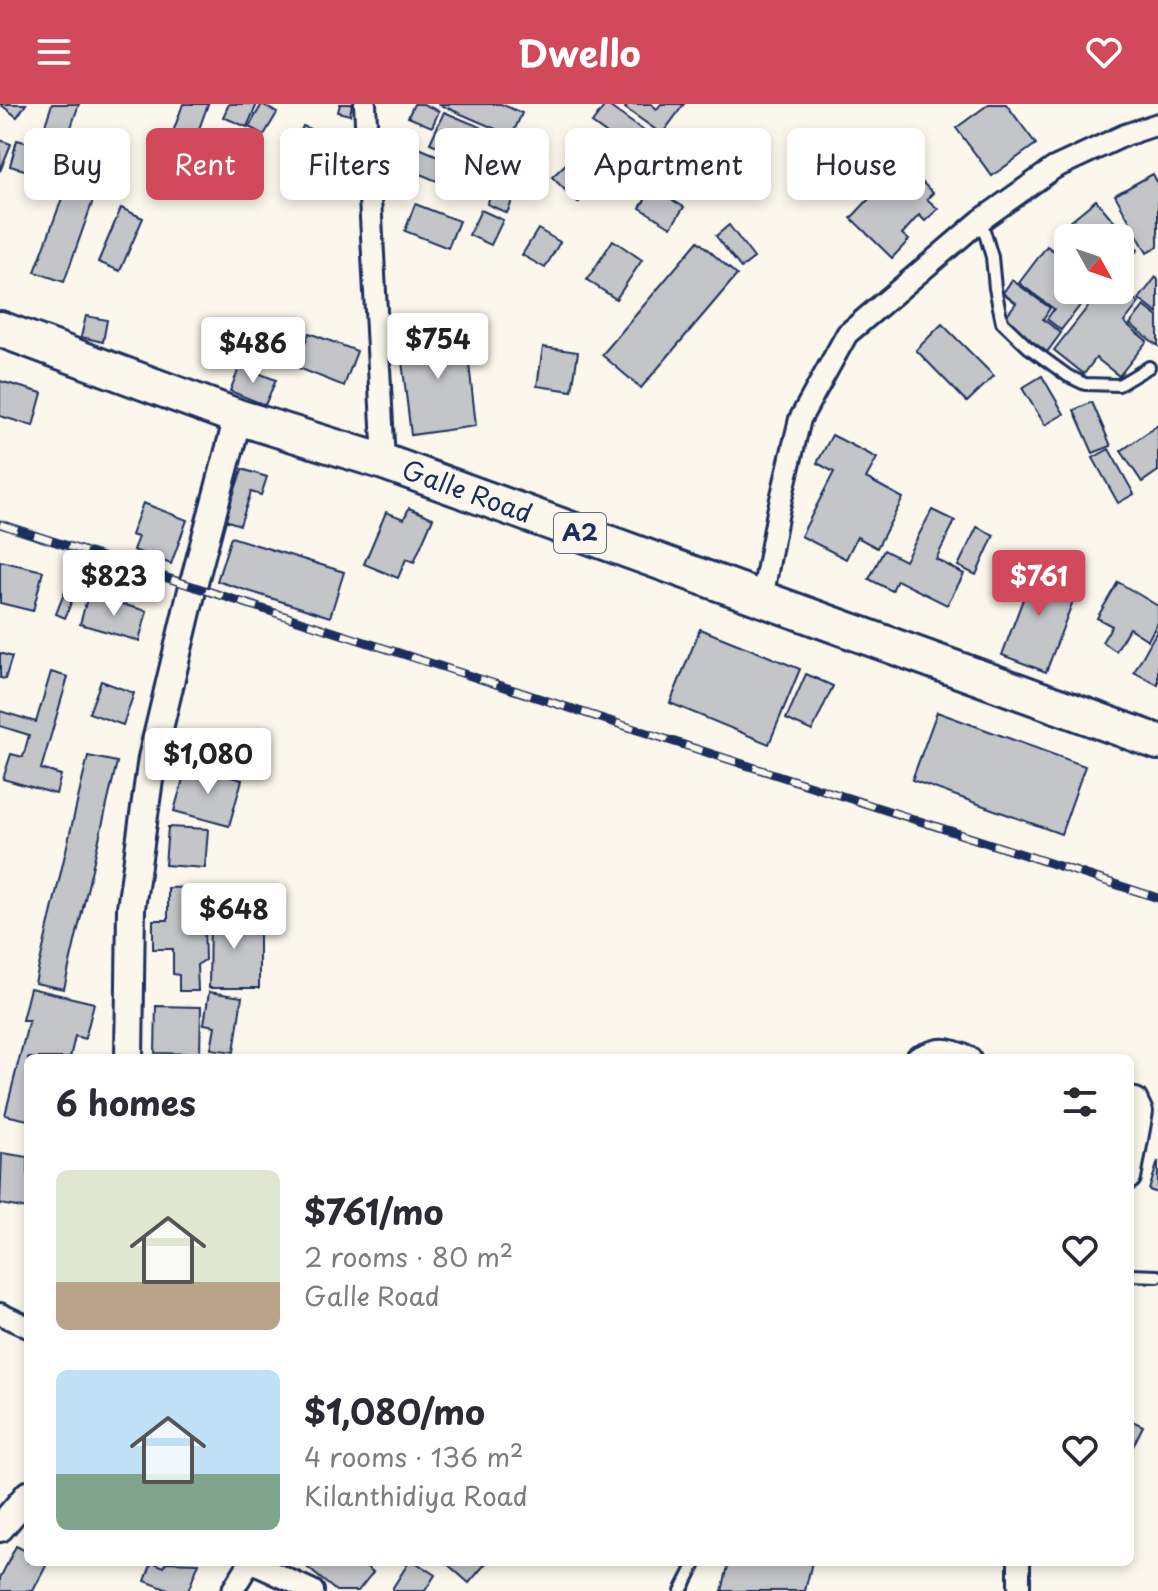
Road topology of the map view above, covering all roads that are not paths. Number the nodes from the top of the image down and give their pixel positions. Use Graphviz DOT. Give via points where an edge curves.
graph roads {
  1 [pos="365,104"];
  2 [pos="1158,124"];
  3 [pos="981,220"];
  4 [pos="0,329"];
  5 [pos="1149,367"];
  6 [pos="238,417"];
  7 [pos="384,462"];
  8 [pos="762,599"];
  9 [pos="1158,742"];
  10 [pos="129,1054"];
  11 [pos="925,1054"];
  12 [pos="961,1054"];
  13 [pos="1134,1099"];
  14 [pos="1134,1156"];
  15 [pos="1134,1275"];
  16 [pos="1158,1276"];
  17 [pos="0,1314"];
  18 [pos="24,1325"];
  19 [pos="24,1500"];
  20 [pos="0,1528"];
  21 [pos="248,1566"];
  22 [pos="694,1566"];
  23 [pos="1019,1566"];
  24 [pos="288,1570"];
  25 [pos="232,1591"];
  26 [pos="313,1591"];
  27 [pos="681,1591"];
  28 [pos="1019,1591"];
  1 -- 7 [label="street"];
  2 -- 3 [label="street" via="1054,168"];
  3 -- 5 [label="lane" via="1002,322 1028,347 1085,384 1119,385"];
  3 -- 8 [label="street" via="847,334 800,419"];
  4 -- 6 [label="highway, Galle Road / A2"];
  6 -- 7 [label="highway, Galle Road / A2"];
  6 -- 10 [label="street" via="152,758 131,908"];
  7 -- 8 [label="highway, Galle Road / A2"];
  8 -- 9 [label="highway, Galle Road / A2"];
  11 -- 12 [label="street" via="935,1049"];
  13 -- 14 [label="street" via="1142,1112"];
  15 -- 16 [label="lane"];
  17 -- 18 [label="street"];
  19 -- 20 [label="street"];
  21 -- 25 [label="street"];
  22 -- 27 [label="lane"];
  23 -- 28 [label="street"];
  24 -- 26 [label="street"];
}
